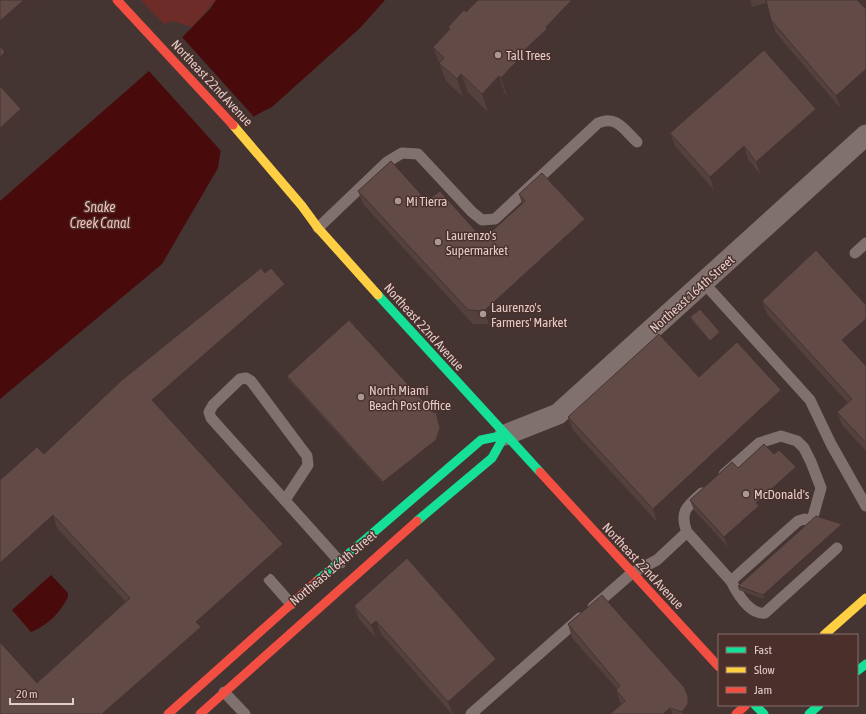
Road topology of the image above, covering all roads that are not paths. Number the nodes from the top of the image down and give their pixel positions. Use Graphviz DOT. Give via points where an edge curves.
graph roads {
  1 [pos="117,0"];
  2 [pos="866,135"];
  3 [pos="637,142"];
  4 [pos="318,228"];
  5 [pos="866,243"];
  6 [pos="855,253"];
  7 [pos="704,283"];
  8 [pos="505,435"];
  9 [pos="285,500"];
  10 [pos="866,506"];
  11 [pos="687,532"];
  12 [pos="837,548"];
  13 [pos="341,563"];
  14 [pos="632,573"];
  15 [pos="270,579"];
  16 [pos="731,581"];
  17 [pos="866,598"];
  18 [pos="291,604"];
  19 [pos="825,634"];
  20 [pos="866,664"];
  21 [pos="718,666"];
  22 [pos="858,670"];
  23 [pos="224,692"];
  24 [pos="745,706"];
  25 [pos="756,706"];
  26 [pos="818,706"];
  27 [pos="168,714"];
  28 [pos="200,714"];
  29 [pos="245,714"];
  30 [pos="471,714"];
  31 [pos="736,714"];
  32 [pos="764,714"];
  33 [pos="809,714"];
  1 -- 4 [label="street, Northeast 22nd Avenue" via="242,135"];
  2 -- 7 [label="street, Northeast 164th Street"];
  3 -- 4 [label="lane" via="614,120 606,119 598,123 495,219 482,220 418,154 402,153 387,162"];
  4 -- 8 [label="street, Northeast 22nd Avenue"];
  5 -- 6 [label="lane"];
  7 -- 8 [label="street, Northeast 164th Street" via="558,414"];
  7 -- 10 [label="lane" via="810,400 830,444"];
  8 -- 13 [label="street, Northeast 164th Street" via="481,440"];
  8 -- 14 [label="street, Northeast 22nd Avenue"];
  8 -- 23 [label="street, Northeast 164th Street" via="492,458"];
  9 -- 9 [label="lane" via="211,418 209,412 213,405 240,379 246,378 251,381 307,456 308,465"];
  9 -- 13 [label="lane"];
  11 -- 14 [label="lane" via="657,560"];
  11 -- 16 [label="lane"];
  11 -- 16 [label="lane" via="683,524 687,506 759,443 781,436 797,441 804,448 818,475 821,488 813,521 805,518 798,521"];
  12 -- 16 [label="lane" via="765,613 759,614 753,610 736,592"];
  13 -- 18 [label="street, Northeast 164th Street"];
  14 -- 21 [label="street, Northeast 22nd Avenue"];
  14 -- 30 [label="lane"];
  15 -- 18 [label="lane"];
  17 -- 19 [label="street"];
  18 -- 27 [label="street, Northeast 164th Street"];
  20 -- 22 [label="street"];
  23 -- 28 [label="street, Northeast 164th Street"];
  23 -- 29 [label="lane"];
  24 -- 31 [label="street"];
  25 -- 32 [label="street"];
  26 -- 33 [label="street"];
}
